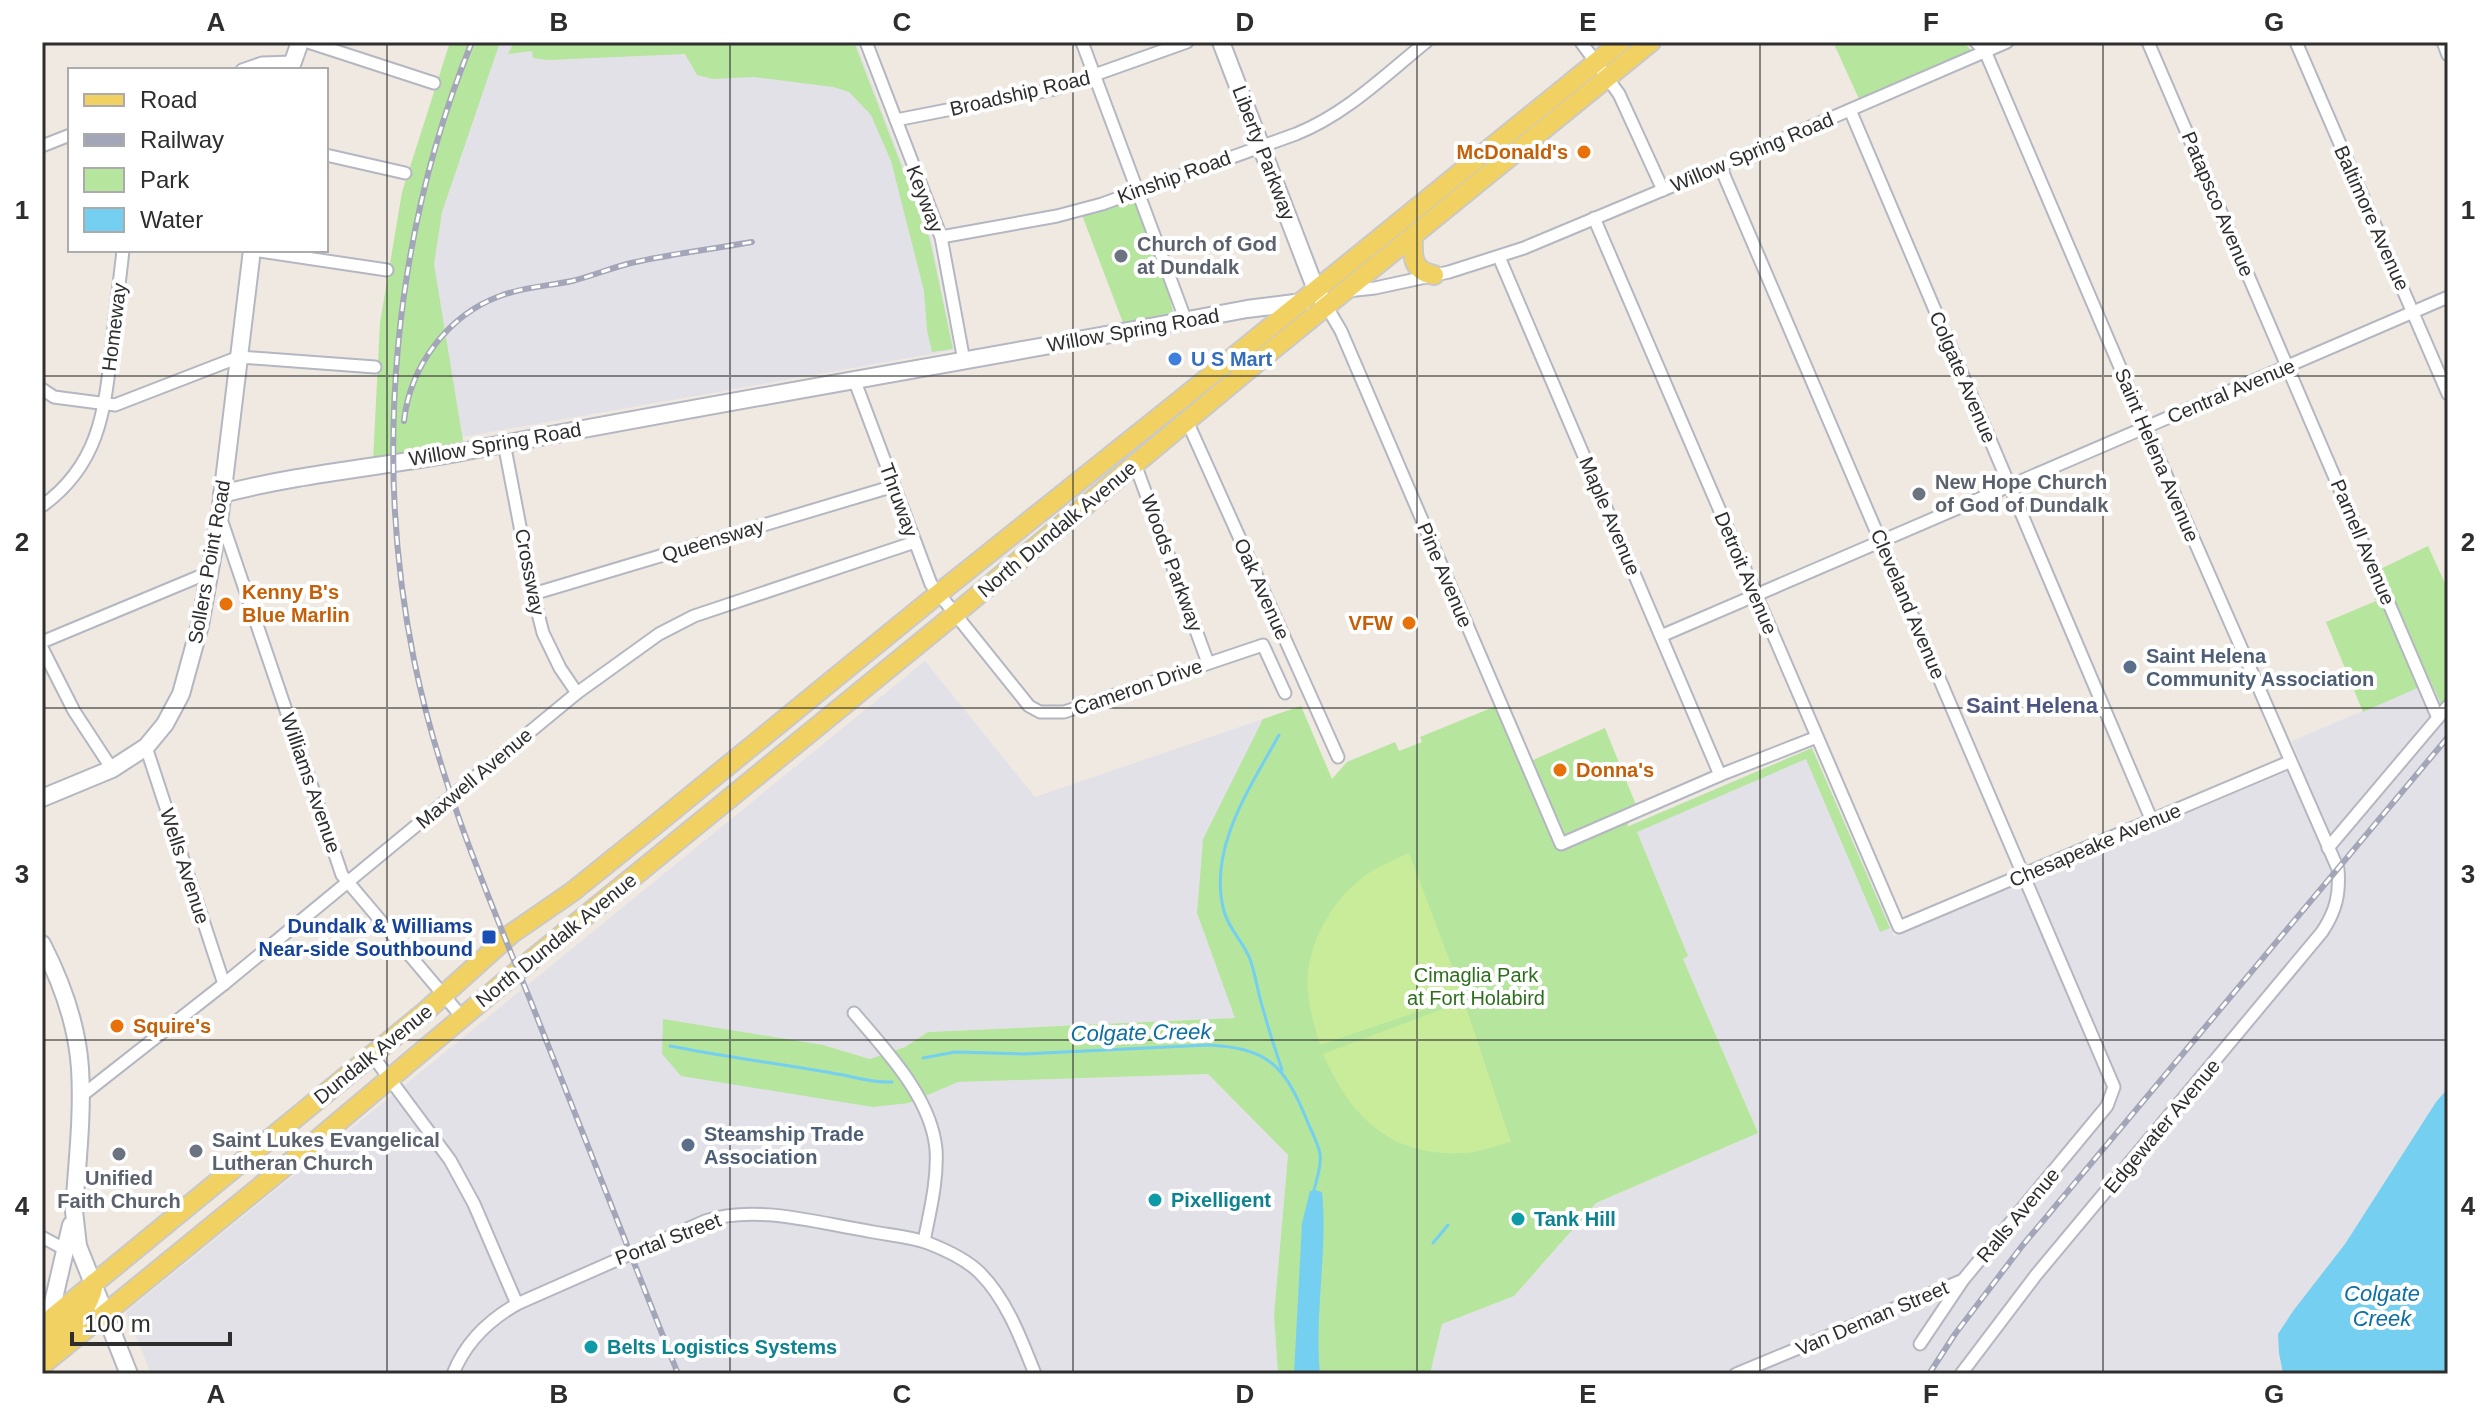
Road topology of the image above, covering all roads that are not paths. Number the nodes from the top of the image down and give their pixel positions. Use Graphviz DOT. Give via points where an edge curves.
graph roads {
  1 [pos="300,42"];
  2 [pos="308,42"];
  3 [pos="866,42"];
  4 [pos="1082,42"];
  5 [pos="1187,42"];
  6 [pos="1221,42"];
  7 [pos="1426,42"];
  8 [pos="1581,42"];
  9 [pos="1621,42"];
  10 [pos="1651,42"];
  11 [pos="1976,42"];
  12 [pos="2007,42"];
  13 [pos="2148,42"];
  14 [pos="2296,42"];
  15 [pos="2443,42"];
  16 [pos="1985,51"];
  17 [pos="2448,55"];
  18 [pos="292,66"];
  19 [pos="248,68"];
  20 [pos="1603,69"];
  21 [pos="1095,77"];
  22 [pos="434,83"];
  23 [pos="1850,110"];
  24 [pos="896,120"];
  25 [pos="68,136"];
  26 [pos="1261,145"];
  27 [pos="42,146"];
  28 [pos="328,155"];
  29 [pos="1720,166"];
  30 [pos="405,173"];
  31 [pos="1663,190"];
  32 [pos="1138,191"];
  33 [pos="1594,218"];
  34 [pos="941,237"];
  35 [pos="1413,237"];
  36 [pos="123,252"];
  37 [pos="253,252"];
  38 [pos="266,252"];
  39 [pos="1499,257"];
  40 [pos="387,270"];
  41 [pos="1434,275"];
  42 [pos="1346,291"];
  43 [pos="2448,297"];
  44 [pos="1317,299"];
  45 [pos="2413,312"];
  46 [pos="1186,321"];
  47 [pos="239,357"];
  48 [pos="964,361"];
  49 [pos="375,367"];
  50 [pos="2287,367"];
  51 [pos="854,379"];
  52 [pos="42,389"];
  53 [pos="2448,394"];
  54 [pos="106,403"];
  55 [pos="1187,421"];
  56 [pos="2145,427"];
  57 [pos="504,443"];
  58 [pos="1135,464"];
  59 [pos="894,486"];
  60 [pos="2010,486"];
  61 [pos="222,494"];
  62 [pos="42,506"];
  63 [pos="220,514"];
  64 [pos="1881,540"];
  65 [pos="915,542"];
  66 [pos="210,572"];
  67 [pos="533,594"];
  68 [pos="938,594"];
  69 [pos="1755,595"];
  70 [pos="954,615"];
  71 [pos="1661,636"];
  72 [pos="42,645"];
  73 [pos="1208,663"];
  74 [pos="577,693"];
  75 [pos="1285,693"];
  76 [pos="2448,706"];
  77 [pos="2438,718"];
  78 [pos="1817,737"];
  79 [pos="146,747"];
  80 [pos="1338,757"];
  81 [pos="2289,762"];
  82 [pos="112,769"];
  83 [pos="1720,775"];
  84 [pos="42,798"];
  85 [pos="2152,821"];
  86 [pos="2328,848"];
  87 [pos="2338,869"];
  88 [pos="2025,875"];
  89 [pos="349,882"];
  90 [pos="1899,927"];
  91 [pos="42,944"];
  92 [pos="224,984"];
  93 [pos="445,995"];
  94 [pos="854,1013"];
  95 [pos="462,1017"];
  96 [pos="372,1055"];
  97 [pos="390,1079"];
  98 [pos="2114,1087"];
  99 [pos="80,1097"];
  100 [pos="74,1211"];
  101 [pos="42,1237"];
  102 [pos="924,1241"];
  103 [pos="66,1250"];
  104 [pos="1963,1280"];
  105 [pos="94,1283"];
  106 [pos="517,1304"];
  107 [pos="105,1313"];
  108 [pos="46,1323"];
  109 [pos="1920,1344"];
  110 [pos="42,1349"];
  111 [pos="42,1365"];
  112 [pos="129,1374"];
  113 [pos="453,1374"];
  114 [pos="1035,1374"];
  115 [pos="1736,1374"];
  116 [pos="1961,1374"];
  1 -- 18 [label="street"];
  2 -- 22 [label="street"];
  3 -- 24 [label="street, Keyway"];
  4 -- 21 [label="street"];
  5 -- 21 [label="street, Broadship Road"];
  6 -- 26 [label="street, Liberty Parkway"];
  7 -- 26 [label="street, Kinship Road" via="1332,117"];
  8 -- 20 [label="street"];
  9 -- 20 [label="main road, North Dundalk Avenue"];
  10 -- 20 [label="main road, North Dundalk Avenue"];
  11 -- 16 [label="street, Saint Helena Avenue"];
  12 -- 16 [label="street, Willow Spring Road"];
  13 -- 50 [label="street, Patapsco Avenue"];
  14 -- 45 [label="street, Baltimore Avenue"];
  15 -- 17 [label="street"];
  16 -- 23 [label="street, Willow Spring Road"];
  16 -- 56 [label="street, Saint Helena Avenue"];
  18 -- 19 [label="street" via="262,63"];
  20 -- 31 [label="street"];
  20 -- 35 [label="main road, North Dundalk Avenue"];
  20 -- 44 [label="main road, North Dundalk Avenue"];
  21 -- 24 [label="street, Broadship Road"];
  21 -- 32 [label="street"];
  23 -- 29 [label="street, Willow Spring Road"];
  23 -- 60 [label="street, Colgate Avenue"];
  24 -- 34 [label="street, Keyway"];
  25 -- 27 [label="street"];
  26 -- 32 [label="street, Kinship Road"];
  26 -- 44 [label="street, Liberty Parkway"];
  28 -- 30 [label="street"];
  29 -- 31 [label="street, Willow Spring Road"];
  29 -- 64 [label="street, Cleveland Avenue"];
  31 -- 33 [label="street, Willow Spring Road"];
  32 -- 34 [label="street, Kinship Road" via="1057,216"];
  32 -- 46 [label="street"];
  33 -- 39 [label="street, Willow Spring Road"];
  33 -- 69 [label="street, Detroit Avenue"];
  34 -- 48 [label="street, Keyway"];
  35 -- 41 [label="main road" via="1415,265"];
  35 -- 42 [label="main road, North Dundalk Avenue"];
  36 -- 54 [label="street, Homeway"];
  37 -- 47 [label="street, Sollers Point Road"];
  38 -- 40 [label="street"];
  39 -- 41 [label="street, Willow Spring Road"];
  39 -- 71 [label="street, Maple Avenue"];
  41 -- 42 [label="street, Willow Spring Road"];
  42 -- 44 [label="main road, North Dundalk Avenue"];
  43 -- 45 [label="street, Central Avenue"];
  44 -- 46 [label="street, Willow Spring Road"];
  44 -- 55 [label="main road, North Dundalk Avenue"];
  44 -- 68 [label="main road, North Dundalk Avenue"];
  44 -- 83 [label="street, Pine Avenue" via="1341,331 1561,844"];
  45 -- 50 [label="street, Central Avenue"];
  45 -- 53 [label="street, Baltimore Avenue"];
  46 -- 48 [label="street, Willow Spring Road"];
  47 -- 49 [label="street"];
  47 -- 54 [label="street" via="124,403"];
  47 -- 61 [label="street, Sollers Point Road"];
  48 -- 51 [label="street, Willow Spring Road"];
  50 -- 56 [label="street, Central Avenue"];
  50 -- 77 [label="street, Parnell Avenue"];
  51 -- 57 [label="street, Willow Spring Road"];
  51 -- 59 [label="street, Thruway"];
  52 -- 54 [label="street" via="54,397"];
  54 -- 62 [label="street" via="79,468"];
  55 -- 58 [label="main road, North Dundalk Avenue"];
  55 -- 80 [label="street, Oak Avenue"];
  56 -- 60 [label="street, Central Avenue"];
  56 -- 81 [label="street, Saint Helena Avenue"];
  57 -- 61 [label="street, Willow Spring Road"];
  57 -- 67 [label="street, Crossway"];
  58 -- 70 [label="main road, North Dundalk Avenue"];
  58 -- 73 [label="street, Woods Parkway"];
  59 -- 65 [label="street, Thruway"];
  59 -- 67 [label="street, Queensway"];
  60 -- 64 [label="street, Central Avenue"];
  60 -- 85 [label="street, Colgate Avenue"];
  61 -- 63 [label="street, Sollers Point Road"];
  63 -- 66 [label="street, Sollers Point Road"];
  63 -- 89 [label="street, Williams Avenue" via="342,875"];
  64 -- 69 [label="street, Central Avenue"];
  64 -- 88 [label="street, Cleveland Avenue"];
  65 -- 68 [label="street, Thruway"];
  65 -- 74 [label="street, Maxwell Avenue" via="679,623"];
  66 -- 72 [label="street"];
  66 -- 79 [label="street, Sollers Point Road" via="181,694"];
  67 -- 74 [label="street, Crossway" via="550,650"];
  68 -- 70 [label="street, Thruway"];
  68 -- 93 [label="main road, North Dundalk Avenue" via="572,892 511,934"];
  69 -- 71 [label="street, Central Avenue"];
  69 -- 78 [label="street, Detroit Avenue"];
  70 -- 73 [label="street, Cameron Drive" via="1022,701 1040,712 1064,712"];
  70 -- 95 [label="main road, North Dundalk Avenue"];
  71 -- 83 [label="street, Maple Avenue"];
  72 -- 82 [label="street" via="74,711"];
  73 -- 75 [label="street, Cameron Drive" via="1263,645"];
  74 -- 89 [label="street, Maxwell Avenue"];
  76 -- 77 [label="street"];
  77 -- 86 [label="street"];
  78 -- 83 [label="street"];
  78 -- 90 [label="street, Detroit Avenue"];
  79 -- 82 [label="street, Sollers Point Road"];
  79 -- 92 [label="street, Wells Avenue"];
  81 -- 85 [label="street, Chesapeake Avenue"];
  81 -- 86 [label="street, Saint Helena Avenue"];
  82 -- 84 [label="street, Sollers Point Road"];
  85 -- 88 [label="street, Chesapeake Avenue"];
  86 -- 87 [label="street, Saint Helena Avenue"];
  87 -- 116 [label="street, Edgewater Avenue" via="2338,900 2322,932 2036,1275"];
  88 -- 90 [label="street, Chesapeake Avenue"];
  88 -- 98 [label="street, Cleveland Avenue"];
  89 -- 92 [label="street, Maxwell Avenue"];
  89 -- 93 [label="street, Williams Avenue"];
  91 -- 99 [label="street" via="71,1018"];
  92 -- 99 [label="street, Maxwell Avenue"];
  93 -- 95 [label="street, Williams Avenue"];
  93 -- 96 [label="main road, Dundalk Avenue"];
  94 -- 102 [label="street" via="914,1091 934,1139 935,1174"];
  95 -- 97 [label="main road, Dundalk Avenue"];
  96 -- 97 [label="street"];
  96 -- 105 [label="main road, Dundalk Avenue"];
  97 -- 106 [label="street" via="450,1160"];
  97 -- 107 [label="main road, Dundalk Avenue"];
  98 -- 104 [label="street, Ralls Avenue" via="2083,1138"];
  99 -- 100 [label="street"];
  100 -- 103 [label="street"];
  100 -- 105 [label="street" via="78,1246"];
  101 -- 103 [label="street"];
  102 -- 106 [label="street, Portal Street" via="780,1217 727,1215"];
  102 -- 114 [label="street, Portal Street" via="960,1258 992,1287"];
  103 -- 108 [label="street"];
  104 -- 109 [label="street, Ralls Avenue"];
  104 -- 115 [label="street, Van Deman Street"];
  105 -- 107 [label="street"];
  105 -- 108 [label="main road, Dundalk Avenue"];
  105 -- 110 [label="main road" via="92,1298 80,1316"];
  106 -- 113 [label="street, Portal Street" via="479,1333"];
  107 -- 111 [label="main road, Dundalk Avenue"];
  107 -- 112 [label="street"];
}
